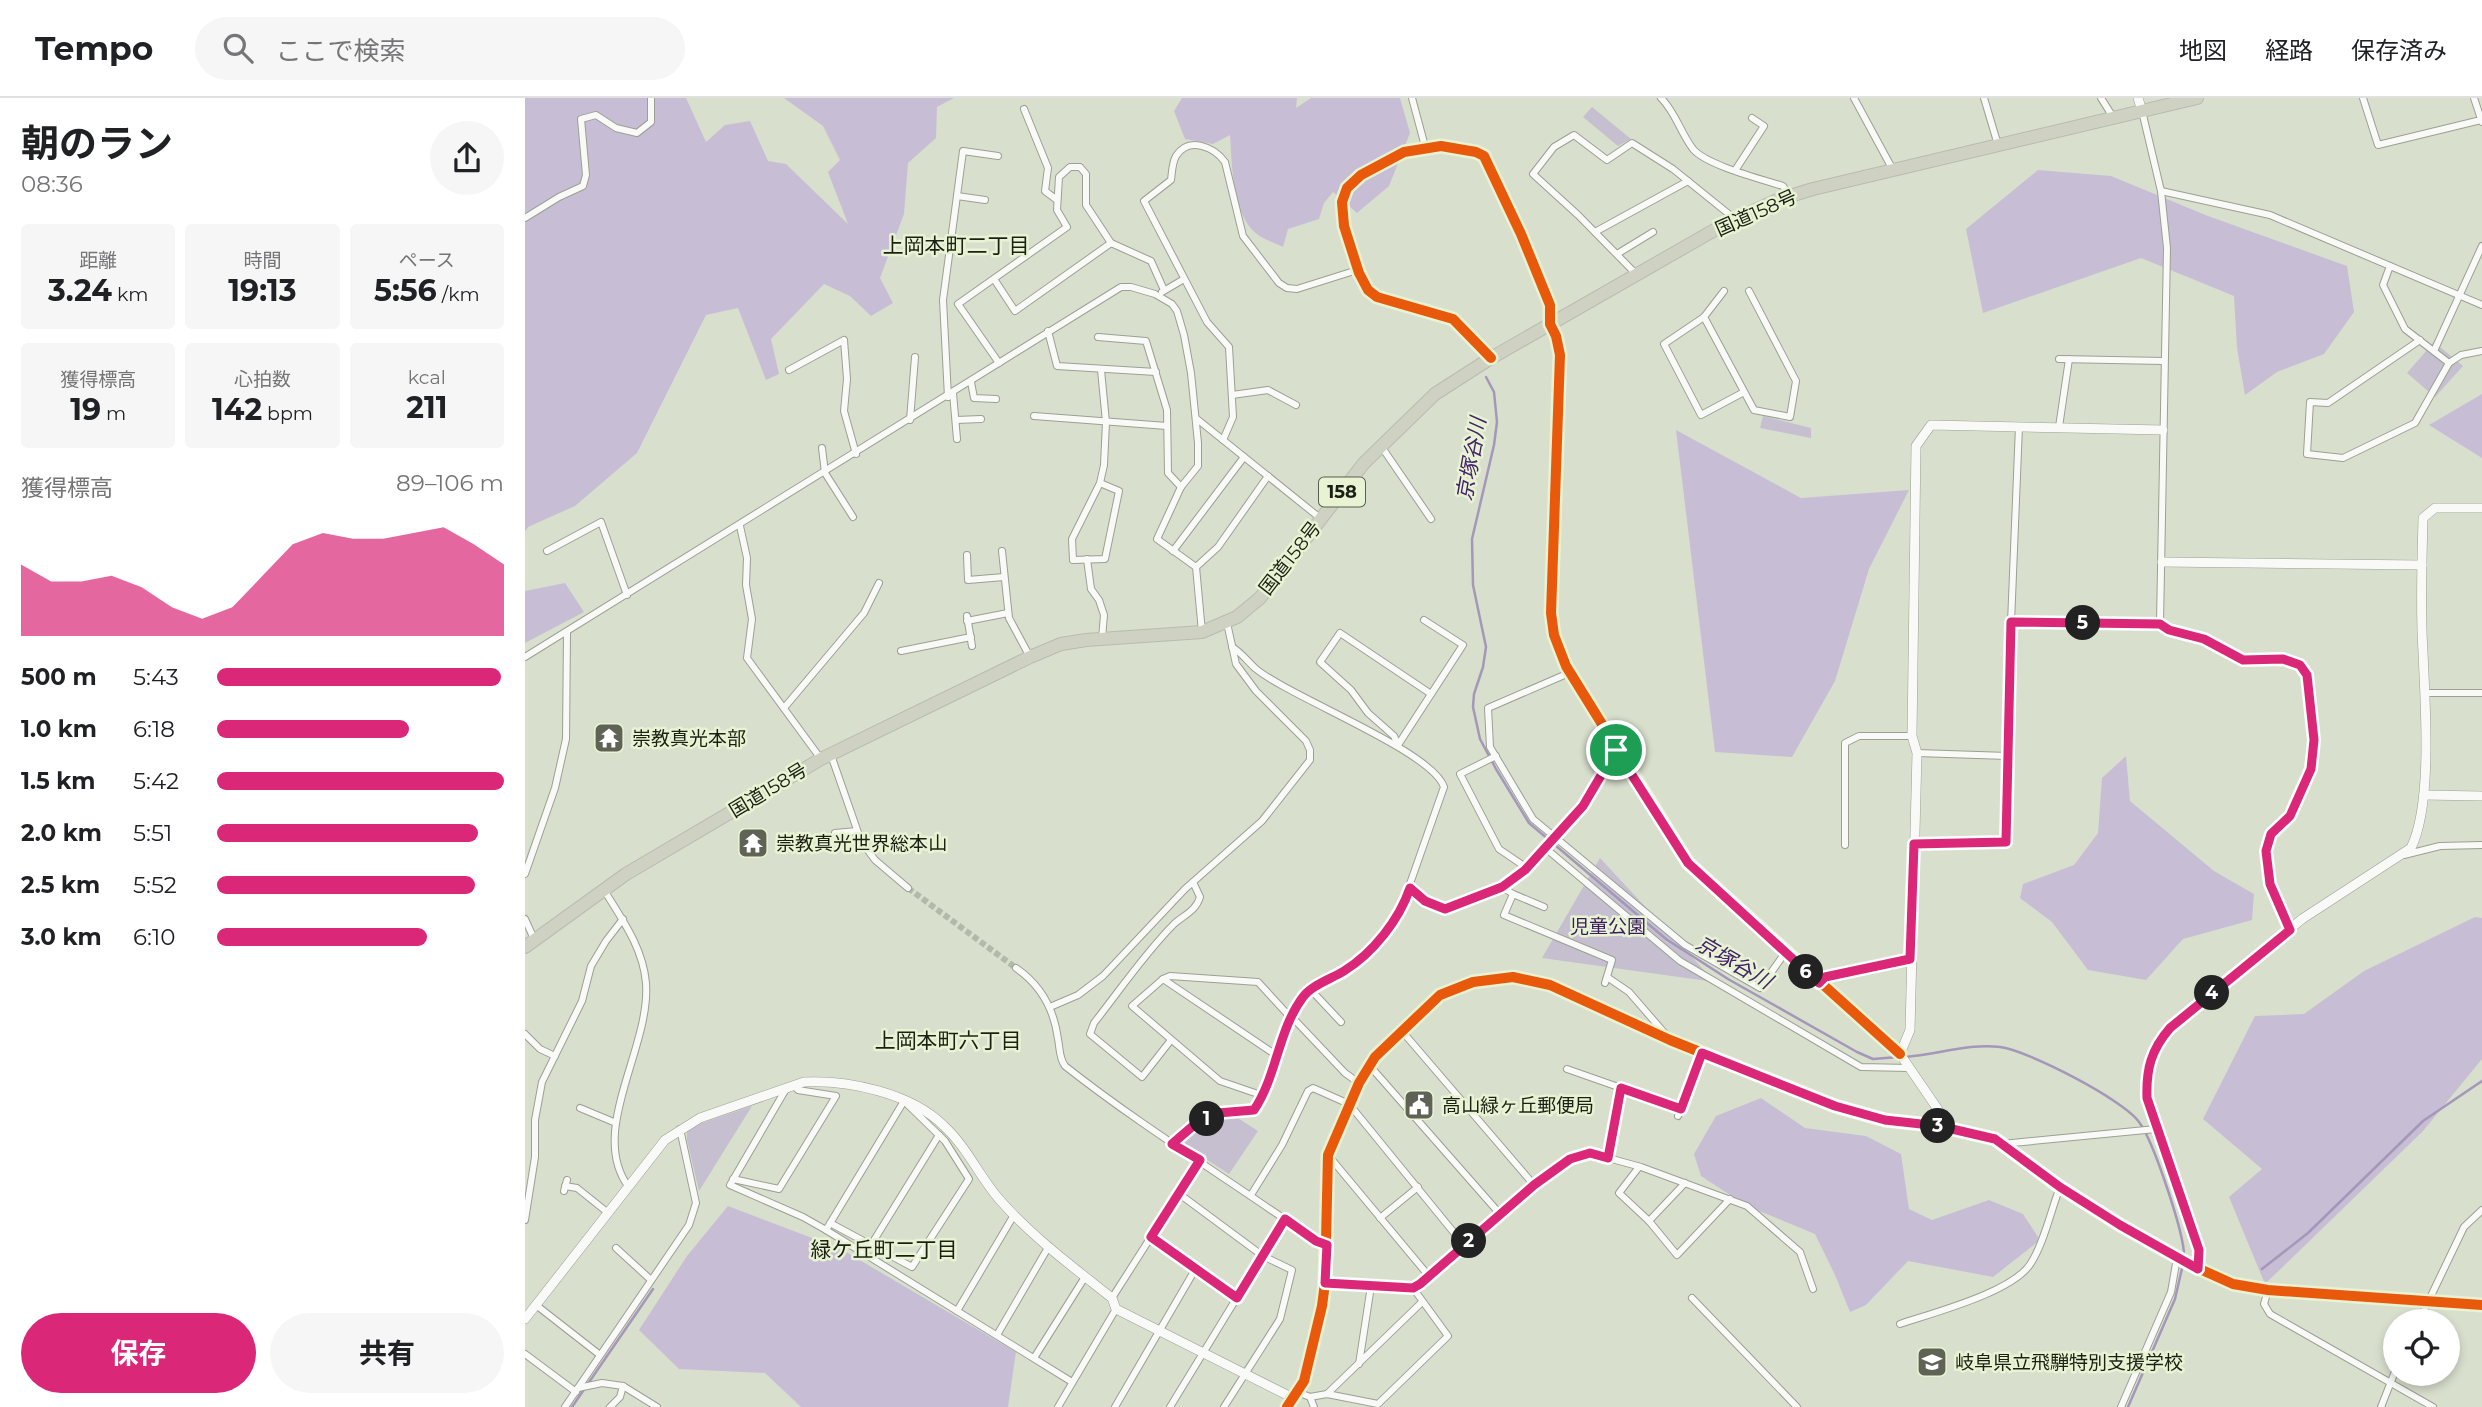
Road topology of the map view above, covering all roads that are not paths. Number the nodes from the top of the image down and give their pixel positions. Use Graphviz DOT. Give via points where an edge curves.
graph roads {
  1 [pos="651,98"];
  2 [pos="1412,98"];
  3 [pos="1661,98"];
  4 [pos="1854,98"];
  5 [pos="1984,98"];
  6 [pos="2101,98"];
  7 [pos="2138,98"];
  8 [pos="2197,98"];
  9 [pos="2363,98"];
  10 [pos="2474,98"];
  11 [pos="1024,109"];
  12 [pos="2142,111"];
  13 [pos="2113,117"];
  14 [pos="1752,118"];
  15 [pos="2481,121"];
  16 [pos="1998,145"];
  17 [pos="1426,150"];
  18 [pos="998,156"];
  19 [pos="1736,169"];
  20 [pos="1893,170"];
  21 [pos="1688,181"];
  22 [pos="2161,191"];
  23 [pos="957,196"];
  24 [pos="1789,196"];
  25 [pos="985,200"];
  26 [pos="1057,200"];
  27 [pos="525,218"];
  28 [pos="1735,219"];
  29 [pos="1595,232"];
  30 [pos="1653,232"];
  31 [pos="1111,243"];
  32 [pos="2482,246"];
  33 [pos="1617,254"];
  34 [pos="2390,266"];
  35 [pos="1351,272"];
  36 [pos="1637,275"];
  37 [pos="993,279"];
  38 [pos="1184,279"];
  39 [pos="1724,291"];
  40 [pos="1749,291"];
  41 [pos="1162,293"];
  42 [pos="2459,295"];
  43 [pos="2482,304"];
  44 [pos="1704,317"];
  45 [pos="1550,324"];
  46 [pos="1048,331"];
  47 [pos="1098,337"];
  48 [pos="2420,341"];
  49 [pos="2434,351"];
  50 [pos="2482,351"];
  51 [pos="915,358"];
  52 [pos="1491,358"];
  53 [pos="2059,359"];
  54 [pos="2069,359"];
  55 [pos="2164,361"];
  56 [pos="999,363"];
  57 [pos="2449,363"];
  58 [pos="789,370"];
  59 [pos="1101,370"];
  60 [pos="1156,372"];
  61 [pos="971,382"];
  62 [pos="1744,392"];
  63 [pos="950,395"];
  64 [pos="1232,395"];
  65 [pos="996,399"];
  66 [pos="1296,405"];
  67 [pos="1034,416"];
  68 [pos="981,419"];
  69 [pos="1197,419"];
  70 [pos="910,420"];
  71 [pos="955,420"];
  72 [pos="1106,422"];
  73 [pos="1167,426"];
  74 [pos="2019,426"];
  75 [pos="2059,427"];
  76 [pos="2163,430"];
  77 [pos="957,439"];
  78 [pos="1223,440"];
  79 [pos="1381,445"];
  80 [pos="822,447"];
  81 [pos="856,453"];
  82 [pos="1244,457"];
  83 [pos="825,473"];
  84 [pos="1268,476"];
  85 [pos="1100,483"];
  86 [pos="1181,487"];
  87 [pos="2482,508"];
  88 [pos="853,517"];
  89 [pos="1321,519"];
  90 [pos="1431,519"];
  91 [pos="740,526"];
  92 [pos="547,551"];
  93 [pos="1002,551"];
  94 [pos="1173,551"];
  95 [pos="967,555"];
  96 [pos="1087,559"];
  97 [pos="2162,562"];
  98 [pos="2422,565"];
  99 [pos="1196,567"];
  100 [pos="1004,577"];
  101 [pos="879,583"];
  102 [pos="627,595"];
  103 [pos="1008,613"];
  104 [pos="1424,620"];
  105 [pos="2011,622"];
  106 [pos="1227,623"];
  107 [pos="2160,624"];
  108 [pos="567,632"];
  109 [pos="1202,632"];
  110 [pos="971,637"];
  111 [pos="1102,638"];
  112 [pos="972,646"];
  113 [pos="1232,647"];
  114 [pos="901,650"];
  115 [pos="525,657"];
  116 [pos="1030,657"];
  117 [pos="1569,673"];
  118 [pos="2426,692"];
  119 [pos="2482,693"];
  120 [pos="1431,694"];
  121 [pos="784,709"];
  122 [pos="1912,736"];
  123 [pos="1398,745"];
  124 [pos="1616,750"];
  125 [pos="1917,753"];
  126 [pos="826,756"];
  127 [pos="1496,756"];
  128 [pos="2008,756"];
  129 [pos="2424,795"];
  130 [pos="2482,796"];
  131 [pos="856,831"];
  132 [pos="835,833"];
  133 [pos="1553,837"];
  134 [pos="1914,844"];
  135 [pos="1845,845"];
  136 [pos="2482,845"];
  137 [pos="1545,846"];
  138 [pos="2404,855"];
  139 [pos="1527,867"];
  140 [pos="525,874"];
  141 [pos="1193,882"];
  142 [pos="1502,887"];
  143 [pos="908,888"];
  144 [pos="1410,888"];
  145 [pos="604,890"];
  146 [pos="1513,894"];
  147 [pos="1543,907"];
  148 [pos="525,919"];
  149 [pos="623,919"];
  150 [pos="2290,930"];
  151 [pos="530,944"];
  152 [pos="1785,953"];
  153 [pos="1910,959"];
  154 [pos="1016,968"];
  155 [pos="1163,979"];
  156 [pos="1819,983"];
  157 [pos="1311,990"];
  158 [pos="1050,1007"];
  159 [pos="1291,1017"];
  160 [pos="1341,1022"];
  161 [pos="1401,1030"];
  162 [pos="525,1034"];
  163 [pos="1171,1040"];
  164 [pos="1672,1041"];
  165 [pos="1899,1050"];
  166 [pos="1702,1053"];
  167 [pos="1276,1055"];
  168 [pos="555,1056"];
  169 [pos="1370,1065"];
  170 [pos="1908,1066"];
  171 [pos="1567,1069"];
  172 [pos="1359,1083"];
  173 [pos="790,1087"];
  174 [pos="1621,1088"];
  175 [pos="1261,1095"];
  176 [pos="904,1101"];
  177 [pos="1349,1104"];
  178 [pos="580,1108"];
  179 [pos="616,1123"];
  180 [pos="1939,1126"];
  181 [pos="680,1129"];
  182 [pos="2156,1129"];
  183 [pos="939,1135"];
  184 [pos="1172,1144"];
  185 [pos="2002,1144"];
  186 [pos="525,1146"];
  187 [pos="534,1149"];
  188 [pos="1328,1155"];
  189 [pos="1608,1158"];
  190 [pos="1200,1160"];
  191 [pos="1639,1167"];
  192 [pos="733,1179"];
  193 [pos="1685,1183"];
  194 [pos="1534,1185"];
  195 [pos="565,1186"];
  196 [pos="628,1186"];
  197 [pos="1418,1187"];
  198 [pos="2060,1187"];
  199 [pos="1178,1194"];
  200 [pos="1251,1195"];
  201 [pos="1730,1199"];
  202 [pos="2482,1210"];
  203 [pos="607,1212"];
  204 [pos="1500,1214"];
  205 [pos="1014,1215"];
  206 [pos="1380,1218"];
  207 [pos="1285,1219"];
  208 [pos="525,1220"];
  209 [pos="1649,1221"];
  210 [pos="828,1226"];
  211 [pos="1151,1237"];
  212 [pos="871,1245"];
  213 [pos="1327,1245"];
  214 [pos="1464,1245"];
  215 [pos="1049,1246"];
  216 [pos="617,1248"];
  217 [pos="1263,1256"];
  218 [pos="2180,1259"];
  219 [pos="2195,1267"];
  220 [pos="1196,1268"];
  221 [pos="1428,1275"];
  222 [pos="1085,1277"];
  223 [pos="651,1280"];
  224 [pos="1325,1283"];
  225 [pos="1371,1286"];
  226 [pos="1413,1288"];
  227 [pos="1813,1289"];
  228 [pos="2269,1290"];
  229 [pos="1112,1298"];
  230 [pos="1237,1298"];
  231 [pos="1692,1298"];
  232 [pos="1421,1303"];
  233 [pos="2427,1303"];
  234 [pos="536,1305"];
  235 [pos="2482,1306"];
  236 [pos="1116,1309"];
  237 [pos="2424,1309"];
  238 [pos="957,1311"];
  239 [pos="525,1319"];
  240 [pos="1900,1324"];
  241 [pos="1159,1331"];
  242 [pos="997,1335"];
  243 [pos="525,1354"];
  244 [pos="1203,1354"];
  245 [pos="600,1355"];
  246 [pos="1034,1358"];
  247 [pos="1359,1364"];
  248 [pos="1245,1374"];
  249 [pos="2383,1378"];
  250 [pos="1072,1382"];
  251 [pos="623,1386"];
  252 [pos="2389,1386"];
  253 [pos="2397,1386"];
  254 [pos="578,1389"];
  255 [pos="1327,1394"];
  256 [pos="1295,1395"];
  257 [pos="1310,1397"];
  258 [pos="565,1407"];
  259 [pos="610,1407"];
  260 [pos="657,1407"];
  261 [pos="1058,1407"];
  262 [pos="1115,1407"];
  263 [pos="1170,1407"];
  264 [pos="1224,1407"];
  265 [pos="1287,1407"];
  266 [pos="1314,1407"];
  267 [pos="1797,1407"];
  268 [pos="2121,1407"];
  269 [pos="2381,1407"];
  270 [pos="2433,1407"];
  1 -- 27 [label="street" via="651,122 637,133 616,128 596,115 581,119 583,186"];
  2 -- 17 [label="street"];
  3 -- 19 [label="street" via="1674,112 1693,150"];
  4 -- 20 [label="street"];
  5 -- 16 [label="street"];
  6 -- 13 [label="street"];
  7 -- 12 [label="street"];
  8 -- 12 [label="highway, 国道158号 / 158"];
  9 -- 15 [label="street" via="2378,145"];
  10 -- 15 [label="street"];
  11 -- 26 [label="street" via="1048,168 1045,191"];
  12 -- 13 [label="highway, 国道158号 / 158"];
  12 -- 22 [label="street"];
  13 -- 16 [label="highway, 国道158号 / 158"];
  14 -- 19 [label="street" via="1764,126"];
  16 -- 20 [label="highway, 国道158号 / 158"];
  17 -- 45 [label="street" via="1451,147 1484,156 1550,305"];
  17 -- 52 [label="street" via="1404,152 1361,175 1347,188 1342,210 1359,273 1377,298 1453,319"];
  18 -- 23 [label="street" via="964,151"];
  19 -- 24 [label="street" via="1783,186"];
  20 -- 24 [label="highway, 国道158号 / 158"];
  21 -- 28 [label="street"];
  21 -- 29 [label="street"];
  21 -- 29 [label="street" via="1632,143 1607,160 1574,135 1554,147 1532,174"];
  22 -- 34 [label="street" via="2270,215"];
  22 -- 55 [label="street" via="2167,248"];
  23 -- 25 [label="street"];
  23 -- 63 [label="street" via="943,300"];
  24 -- 28 [label="highway, 国道158号 / 158"];
  26 -- 31 [label="street" via="1061,174 1080,167 1088,178 1086,205"];
  26 -- 37 [label="street" via="1057,211 1067,227"];
  28 -- 36 [label="highway, 国道158号 / 158"];
  29 -- 33 [label="street"];
  30 -- 33 [label="street"];
  31 -- 37 [label="street" via="1015,311"];
  31 -- 41 [label="street" via="1151,261"];
  32 -- 42 [label="street"];
  33 -- 36 [label="street"];
  34 -- 42 [label="street"];
  34 -- 48 [label="street" via="2383,285 2405,329"];
  35 -- 38 [label="street" via="1297,289 1279,283 1243,236 1225,162 1218,152 1198,145 1176,156 1171,180 1144,201"];
  36 -- 45 [label="highway, 国道158号 / 158"];
  37 -- 56 [label="street" via="958,304"];
  38 -- 41 [label="street"];
  38 -- 64 [label="street" via="1207,322 1229,347"];
  39 -- 44 [label="street"];
  40 -- 62 [label="street" via="1796,381 1790,417 1754,410"];
  41 -- 46 [label="street" via="1121,287"];
  41 -- 69 [label="street" via="1177,310"];
  42 -- 43 [label="street"];
  42 -- 49 [label="street"];
  44 -- 62 [label="street"];
  44 -- 62 [label="street" via="1664,344 1701,415"];
  45 -- 52 [label="highway, 国道158号 / 158"];
  45 -- 117 [label="street" via="1560,355 1551,613"];
  46 -- 56 [label="street"];
  46 -- 59 [label="street" via="1057,366"];
  47 -- 60 [label="street" via="1146,341"];
  48 -- 49 [label="street"];
  48 -- 57 [label="street" via="2328,403 2310,402 2307,454 2343,458 2415,423"];
  49 -- 57 [label="street"];
  50 -- 57 [label="street"];
  51 -- 70 [label="street"];
  52 -- 79 [label="highway, 国道158号 / 158" via="1435,394"];
  53 -- 54 [label="street"];
  54 -- 55 [label="street"];
  54 -- 75 [label="street"];
  55 -- 76 [label="street"];
  56 -- 61 [label="street"];
  58 -- 81 [label="street" via="844,340 847,379 843,411"];
  59 -- 60 [label="street"];
  59 -- 72 [label="street"];
  60 -- 73 [label="street"];
  61 -- 63 [label="street"];
  61 -- 65 [label="street" via="974,398"];
  63 -- 70 [label="street"];
  63 -- 71 [label="street"];
  64 -- 66 [label="street" via="1268,390"];
  64 -- 78 [label="street" via="1233,417"];
  67 -- 72 [label="street"];
  68 -- 71 [label="street"];
  69 -- 78 [label="street"];
  69 -- 86 [label="street" via="1198,466"];
  70 -- 81 [label="street"];
  71 -- 77 [label="street"];
  72 -- 73 [label="street"];
  72 -- 85 [label="street"];
  73 -- 86 [label="street" via="1168,472"];
  74 -- 75 [label="street"];
  74 -- 105 [label="street"];
  74 -- 122 [label="street" via="1931,425 1916,446"];
  75 -- 76 [label="street"];
  76 -- 97 [label="street"];
  78 -- 82 [label="street"];
  79 -- 89 [label="highway, 国道158号 / 158"];
  79 -- 90 [label="street"];
  80 -- 83 [label="street"];
  81 -- 83 [label="street"];
  82 -- 84 [label="street"];
  82 -- 94 [label="street"];
  83 -- 88 [label="street"];
  83 -- 91 [label="street"];
  84 -- 89 [label="street"];
  84 -- 99 [label="street" via="1218,547"];
  85 -- 96 [label="street" via="1072,539 1073,560"];
  85 -- 96 [label="street" via="1119,491 1105,559"];
  86 -- 94 [label="street" via="1157,539"];
  87 -- 98 [label="street" via="2435,508 2423,519"];
  89 -- 106 [label="highway, 国道158号 / 158" via="1253,606"];
  91 -- 102 [label="street"];
  91 -- 121 [label="street" via="753,619 747,658"];
  92 -- 102 [label="street" via="601,522"];
  93 -- 100 [label="street"];
  94 -- 99 [label="street"];
  95 -- 100 [label="street" via="968,580"];
  96 -- 111 [label="street" via="1091,589 1104,615"];
  97 -- 98 [label="street"];
  97 -- 107 [label="street"];
  98 -- 118 [label="street"];
  99 -- 109 [label="street"];
  100 -- 103 [label="street"];
  101 -- 121 [label="street" via="864,613"];
  102 -- 108 [label="street"];
  103 -- 110 [label="street" via="967,618"];
  103 -- 116 [label="street"];
  104 -- 120 [label="street" via="1462,645"];
  105 -- 107 [label="street"];
  105 -- 128 [label="street"];
  106 -- 109 [label="highway, 国道158号 / 158"];
  106 -- 113 [label="street"];
  107 -- 150 [label="street" via="2204,639 2243,660 2283,659 2300,665 2307,675 2314,740 2311,769 2290,816 2271,834 2266,851 2270,884"];
  108 -- 115 [label="street"];
  108 -- 140 [label="street" via="566,739 555,788"];
  109 -- 111 [label="highway, 国道158号 / 158"];
  110 -- 112 [label="street"];
  110 -- 114 [label="street"];
  111 -- 116 [label="highway, 国道158号 / 158" via="1061,645"];
  113 -- 123 [label="street" via="1257,669"];
  113 -- 141 [label="street" via="1242,674 1306,741 1310,760 1262,821"];
  116 -- 126 [label="highway, 国道158号 / 158"];
  117 -- 124 [label="street"];
  117 -- 127 [label="street" via="1488,708 1490,747"];
  118 -- 119 [label="street"];
  118 -- 129 [label="street"];
  120 -- 123 [label="street"];
  120 -- 123 [label="street" via="1340,633 1319,662"];
  121 -- 126 [label="street"];
  122 -- 125 [label="street"];
  122 -- 135 [label="street" via="1859,736 1845,743"];
  123 -- 144 [label="street" via="1438,775 1444,786"];
  124 -- 133 [label="street" via="1583,806"];
  124 -- 152 [label="street" via="1688,863"];
  125 -- 128 [label="street"];
  125 -- 134 [label="street"];
  126 -- 131 [label="street"];
  126 -- 145 [label="highway, 国道158号 / 158"];
  127 -- 133 [label="street" via="1533,818"];
  127 -- 139 [label="street" via="1460,774 1499,849"];
  128 -- 134 [label="street" via="2006,842"];
  129 -- 130 [label="street"];
  129 -- 138 [label="street" via="2415,840"];
  131 -- 132 [label="street"];
  131 -- 143 [label="street" via="874,860"];
  133 -- 137 [label="street"];
  133 -- 152 [label="street" via="1685,945 1760,988"];
  134 -- 153 [label="street"];
  136 -- 138 [label="street" via="2440,846"];
  137 -- 139 [label="street"];
  137 -- 170 [label="street" via="1680,961 1861,1066"];
  138 -- 150 [label="street"];
  139 -- 142 [label="street"];
  141 -- 158 [label="street" via="1104,976 1070,1000"];
  141 -- 163 [label="street" via="1200,897 1196,906 1174,924 1090,1034 1142,1077"];
  142 -- 144 [label="street" via="1445,909"];
  142 -- 146 [label="street"];
  144 -- 157 [label="street" via="1387,931 1348,968"];
  145 -- 149 [label="street"];
  145 -- 151 [label="highway, 国道158号 / 158"];
  146 -- 147 [label="street"];
  146 -- 164 [label="street" via="1504,915 1612,960 1606,980 1629,992"];
  148 -- 151 [label="street"];
  149 -- 168 [label="street" via="591,966 582,1001"];
  149 -- 179 [label="street" via="639,954 646,998"];
  150 -- 182 [label="street" via="2156,1044 2146,1073"];
  152 -- 156 [label="street"];
  153 -- 156 [label="street" via="1825,977"];
  153 -- 165 [label="street" via="1910,1030"];
  154 -- 158 [label="street"];
  155 -- 159 [label="street" via="1258,982"];
  155 -- 163 [label="street" via="1132,1006"];
  155 -- 167 [label="street"];
  156 -- 165 [label="street"];
  157 -- 159 [label="street"];
  157 -- 160 [label="street"];
  158 -- 184 [label="street" via="1062,1063"];
  159 -- 167 [label="street"];
  159 -- 172 [label="street"];
  161 -- 164 [label="street" via="1440,995 1473,982 1513,977 1550,985"];
  161 -- 169 [label="street"];
  161 -- 194 [label="street"];
  162 -- 168 [label="street"];
  163 -- 175 [label="street" via="1220,1081"];
  164 -- 166 [label="street"];
  165 -- 170 [label="street"];
  166 -- 174 [label="street" via="1680,1112"];
  166 -- 180 [label="street" via="1835,1106 1885,1120"];
  167 -- 175 [label="street"];
  168 -- 187 [label="street" via="538,1096"];
  169 -- 172 [label="street"];
  169 -- 204 [label="street"];
  170 -- 180 [label="street" via="1939,1111"];
  171 -- 174 [label="street"];
  172 -- 177 [label="street"];
  173 -- 176 [label="street" via="820,1081"];
  173 -- 181 [label="street"];
  173 -- 192 [label="street"];
  173 -- 192 [label="street" via="836,1096 779,1189"];
  174 -- 189 [label="street"];
  175 -- 184 [label="street" via="1254,1110 1218,1113"];
  176 -- 183 [label="street"];
  176 -- 205 [label="street" via="945,1126"];
  176 -- 210 [label="street"];
  177 -- 188 [label="street"];
  177 -- 197 [label="street"];
  177 -- 200 [label="street" via="1313,1088 1308,1091"];
  178 -- 179 [label="street"];
  179 -- 196 [label="street" via="614,1158"];
  180 -- 185 [label="street"];
  181 -- 196 [label="street" via="656,1149"];
  181 -- 223 [label="street" via="696,1207"];
  182 -- 185 [label="street"];
  182 -- 219 [label="street" via="2199,1250"];
  183 -- 212 [label="street"];
  183 -- 212 [label="street" via="969,1179 912,1267"];
  184 -- 190 [label="street"];
  185 -- 198 [label="street"];
  186 -- 187 [label="street"];
  187 -- 208 [label="street"];
  188 -- 206 [label="street"];
  188 -- 213 [label="street"];
  189 -- 191 [label="street"];
  189 -- 194 [label="street" via="1590,1153 1570,1159"];
  190 -- 199 [label="street"];
  190 -- 200 [label="street"];
  191 -- 193 [label="street"];
  191 -- 209 [label="street" via="1619,1193"];
  192 -- 210 [label="street" via="730,1185"];
  193 -- 201 [label="street"];
  193 -- 209 [label="street"];
  194 -- 204 [label="street"];
  195 -- 203 [label="street" via="577,1188"];
  196 -- 203 [label="street"];
  197 -- 206 [label="street"];
  197 -- 214 [label="street"];
  198 -- 218 [label="street"];
  198 -- 240 [label="street" via="2031,1263 2019,1278"];
  199 -- 211 [label="street"];
  199 -- 217 [label="street"];
  200 -- 207 [label="street"];
  201 -- 209 [label="street" via="1677,1255"];
  201 -- 227 [label="street" via="1747,1206 1800,1252"];
  202 -- 233 [label="street" via="2463,1227"];
  203 -- 234 [label="street"];
  204 -- 214 [label="street"];
  205 -- 215 [label="street"];
  205 -- 238 [label="street"];
  206 -- 221 [label="street"];
  207 -- 213 [label="street"];
  207 -- 217 [label="street"];
  210 -- 212 [label="street"];
  210 -- 238 [label="street"];
  211 -- 220 [label="street"];
  211 -- 229 [label="street"];
  213 -- 224 [label="street"];
  214 -- 221 [label="street"];
  215 -- 222 [label="street"];
  215 -- 242 [label="street"];
  216 -- 223 [label="street"];
  217 -- 230 [label="street"];
  217 -- 248 [label="street" via="1291,1270 1280,1319"];
  218 -- 219 [label="street"];
  218 -- 268 [label="street" via="2171,1292"];
  219 -- 228 [label="street" via="2233,1284"];
  220 -- 230 [label="street"];
  220 -- 241 [label="street"];
  221 -- 226 [label="street"];
  222 -- 229 [label="street"];
  222 -- 246 [label="street"];
  223 -- 245 [label="street"];
  224 -- 225 [label="street"];
  224 -- 256 [label="street" via="1308,1370"];
  225 -- 226 [label="street"];
  225 -- 247 [label="street"];
  226 -- 232 [label="street"];
  228 -- 233 [label="street"];
  228 -- 249 [label="street" via="2264,1304 2270,1314"];
  229 -- 236 [label="street"];
  230 -- 244 [label="street"];
  231 -- 267 [label="street"];
  232 -- 247 [label="street"];
  232 -- 255 [label="street" via="1448,1336 1378,1404"];
  233 -- 235 [label="street"];
  233 -- 237 [label="street"];
  234 -- 239 [label="street"];
  234 -- 245 [label="street"];
  236 -- 241 [label="street"];
  236 -- 250 [label="street"];
  238 -- 242 [label="street"];
  241 -- 244 [label="street"];
  241 -- 262 [label="street"];
  242 -- 246 [label="street"];
  243 -- 254 [label="street"];
  244 -- 248 [label="street"];
  244 -- 263 [label="street"];
  245 -- 254 [label="street"];
  246 -- 250 [label="street"];
  247 -- 255 [label="street"];
  248 -- 256 [label="street"];
  248 -- 264 [label="street"];
  250 -- 261 [label="street"];
  251 -- 254 [label="street" via="614,1383"];
  251 -- 259 [label="street"];
  251 -- 260 [label="street"];
  252 -- 269 [label="street"];
  253 -- 270 [label="street"];
  254 -- 258 [label="street"];
  255 -- 257 [label="street"];
  256 -- 257 [label="street"];
  256 -- 265 [label="street"];
  257 -- 266 [label="street"];
}
